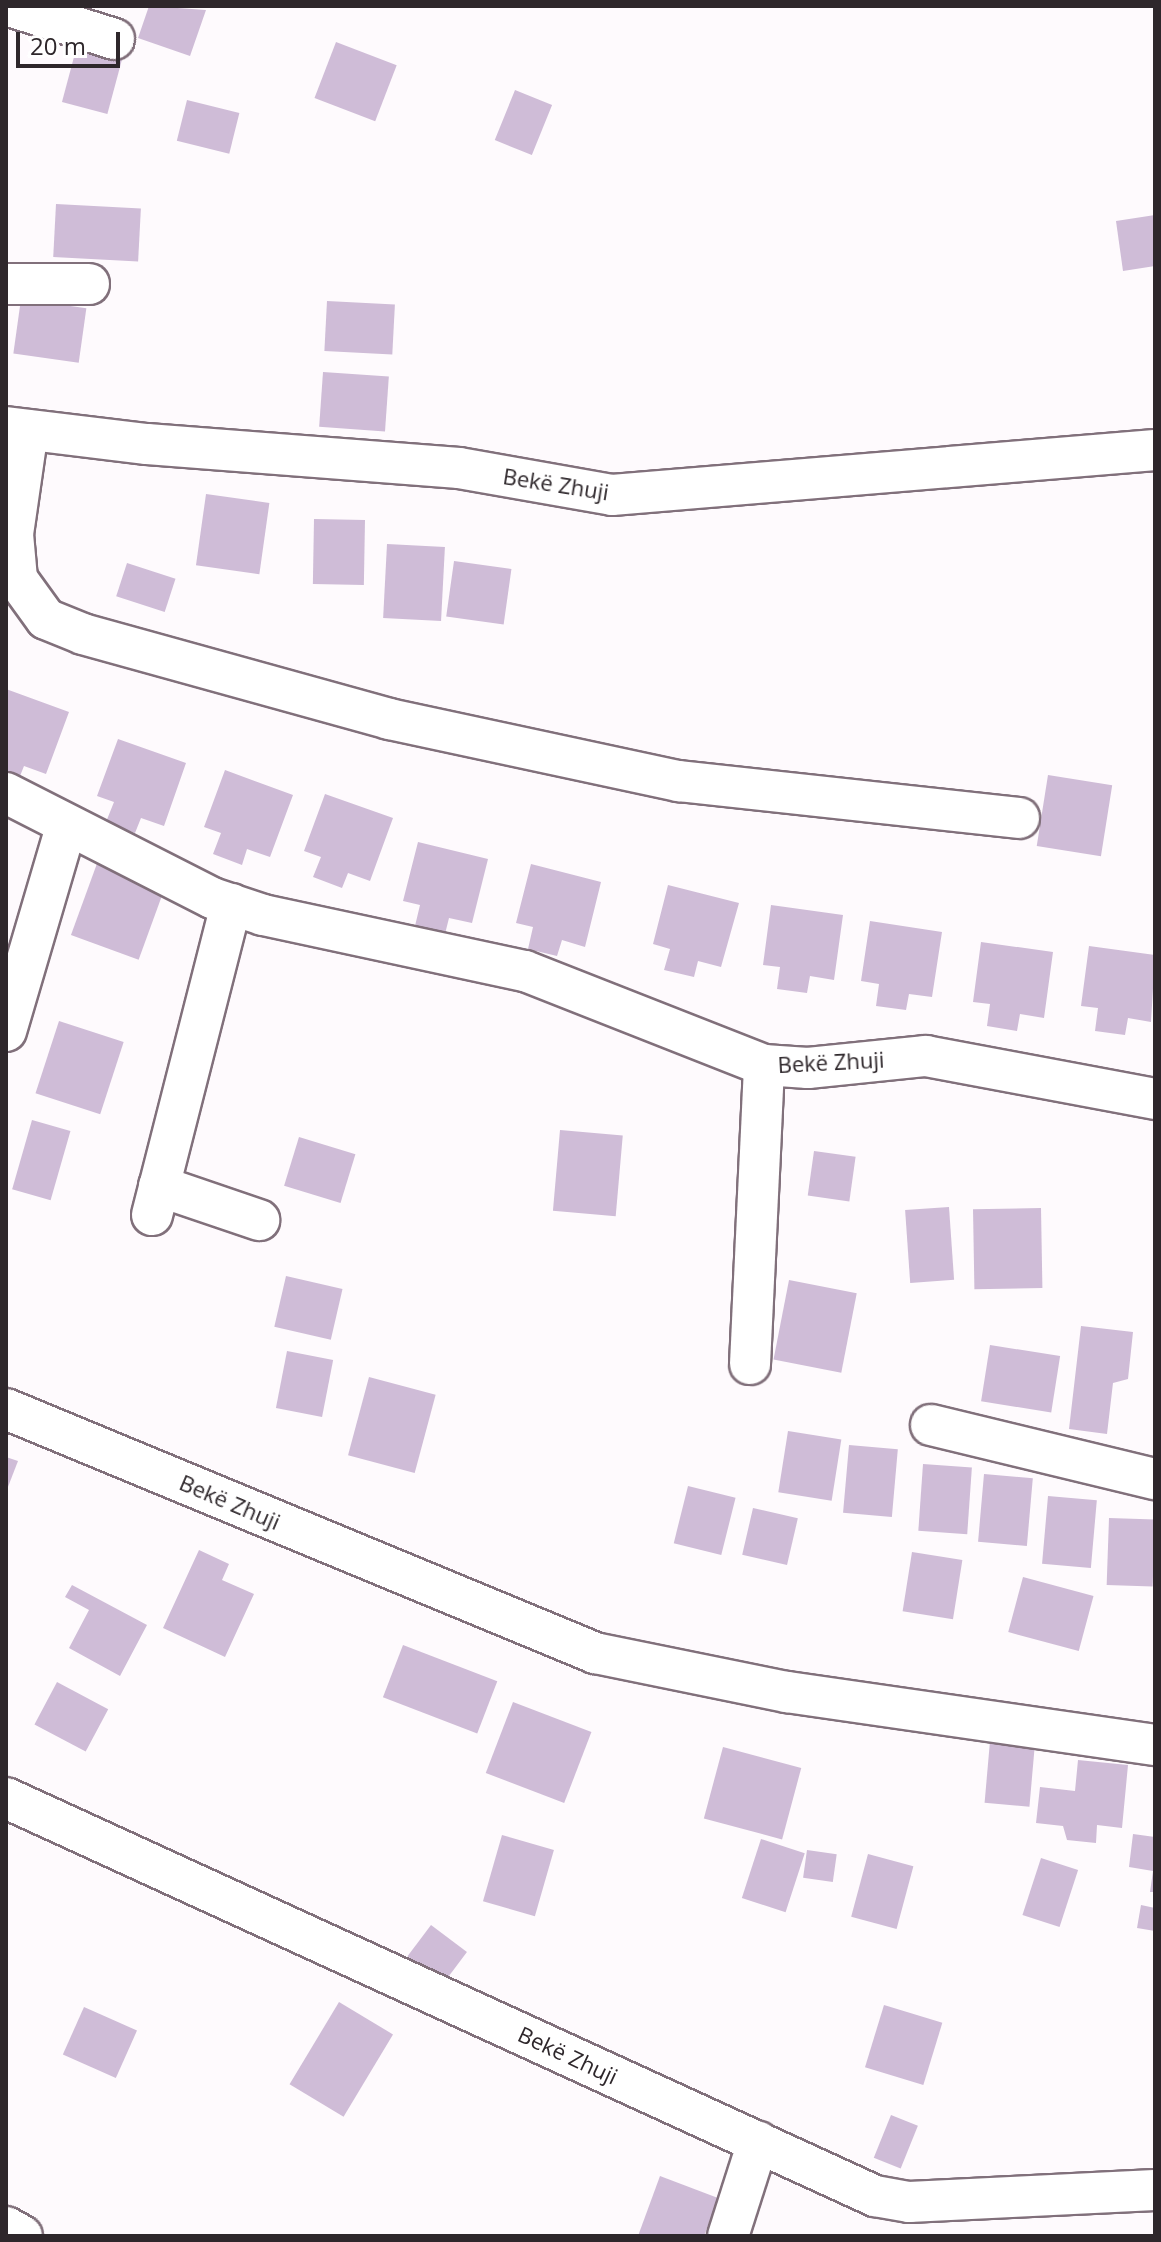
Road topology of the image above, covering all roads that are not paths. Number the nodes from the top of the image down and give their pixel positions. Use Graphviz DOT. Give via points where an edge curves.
graph roads {
  1 [pos="9,6"];
  2 [pos="114,39"];
  3 [pos="6,284"];
  4 [pos="89,284"];
  5 [pos="17,428"];
  6 [pos="1155,450"];
  7 [pos="6,793"];
  8 [pos="1019,818"];
  9 [pos="66,827"];
  10 [pos="231,904"];
  11 [pos="6,1031"];
  12 [pos="764,1065"];
  13 [pos="1155,1099"];
  14 [pos="259,1220"];
  15 [pos="750,1364"];
  16 [pos="6,1409"];
  17 [pos="931,1425"];
  18 [pos="1155,1479"];
  19 [pos="1155,1745"];
  20 [pos="6,1798"];
  21 [pos="758,2142"];
  22 [pos="1155,2190"];
  23 [pos="6,2227"];
  24 [pos="22,2236"];
  25 [pos="728,2236"];
  1 -- 2 [label="street"];
  3 -- 4 [label="street"];
  5 -- 6 [label="street, Bekë Zhuji" via="459,468 612,495"];
  5 -- 8 [label="street" via="17,579 46,619 83,634 389,719 679,781"];
  7 -- 9 [label="street, Bekë Zhuji"];
  9 -- 10 [label="street, Bekë Zhuji"];
  9 -- 11 [label="street"];
  10 -- 12 [label="street, Bekë Zhuji" via="525,971"];
  10 -- 14 [label="street" via="155,1201"];
  12 -- 13 [label="street, Bekë Zhuji" via="808,1068 926,1056"];
  12 -- 15 [label="street"];
  16 -- 19 [label="street, Bekë Zhuji" via="595,1653 787,1692"];
  17 -- 18 [label="street"];
  20 -- 21 [label="street, Bekë Zhuji"];
  21 -- 22 [label="street, Bekë Zhuji" via="875,2196 909,2202"];
  21 -- 25 [label="street"];
  23 -- 24 [label="street"];
}
